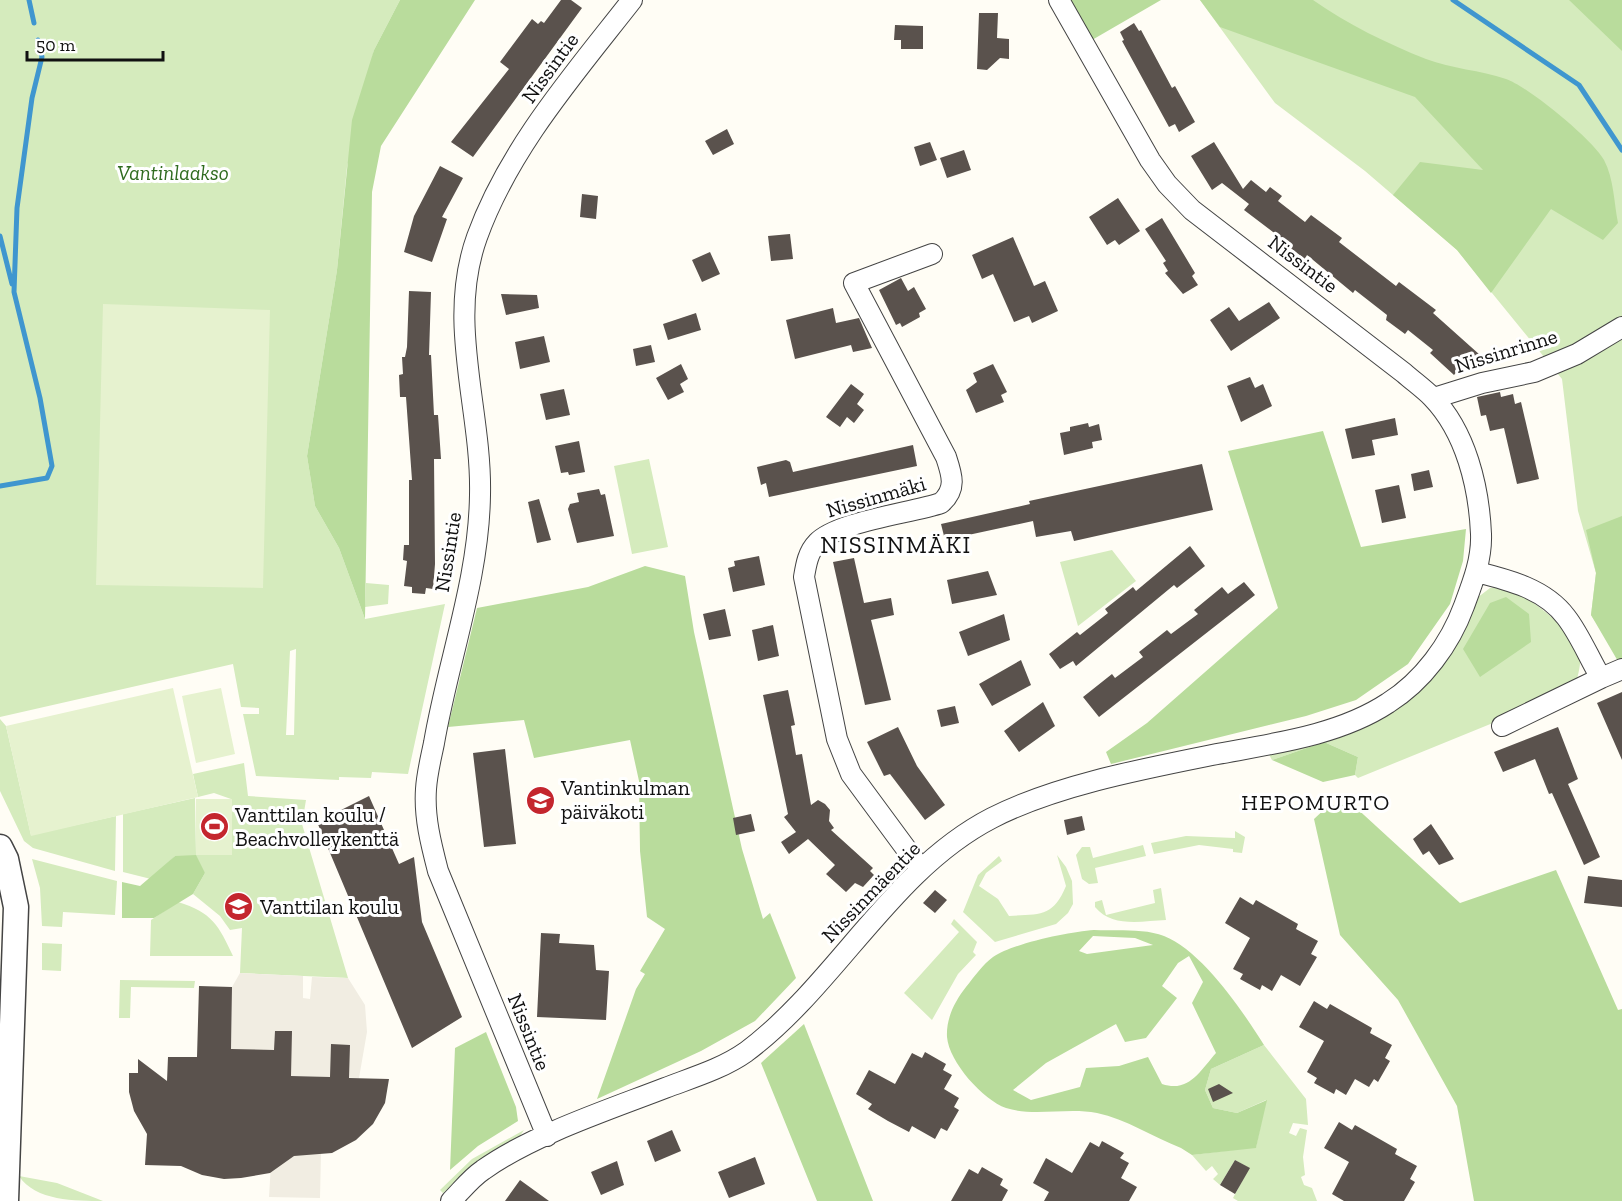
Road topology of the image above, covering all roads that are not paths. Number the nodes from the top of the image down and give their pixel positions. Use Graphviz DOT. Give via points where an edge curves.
graph roads {
  1 [pos="632,0"];
  2 [pos="1059,0"];
  3 [pos="932,254"];
  4 [pos="1622,327"];
  5 [pos="1434,398"];
  6 [pos="1476,572"];
  7 [pos="1622,669"];
  8 [pos="1601,678"];
  9 [pos="1502,726"];
  10 [pos="0,847"];
  11 [pos="921,869"];
  12 [pos="547,1136"];
  13 [pos="6,1201"];
  14 [pos="451,1201"];
  1 -- 12 [label="street, Nissintie" via="595,45 513,161 476,238 463,319 480,470 476,548 439,711 426,789 428,830 438,871"];
  2 -- 5 [label="street, Nissintie" via="1167,184 1192,210"];
  3 -- 11 [label="street, Nissinmäki" via="854,283 946,457 953,476 951,492 941,503 832,531 809,554 804,577 837,739 851,774"];
  4 -- 5 [label="street, Nissinrinne" via="1577,354 1534,372"];
  5 -- 6 [label="street, Nissintie" via="1453,425 1469,461 1481,543"];
  6 -- 8 [label="street" via="1530,589 1555,604"];
  6 -- 11 [label="street, Nissinmäentie" via="1459,620 1443,649 1389,703 1357,720 1322,730 1071,789 1022,805 989,819"];
  7 -- 8 [label="street"];
  8 -- 9 [label="street"];
  10 -- 13 [label="street" via="16,907"];
  11 -- 12 [label="street, Nissinmäentie" via="783,1021 742,1054"];
  12 -- 14 [label="street, Nissinmäentie" via="481,1171"];
}
